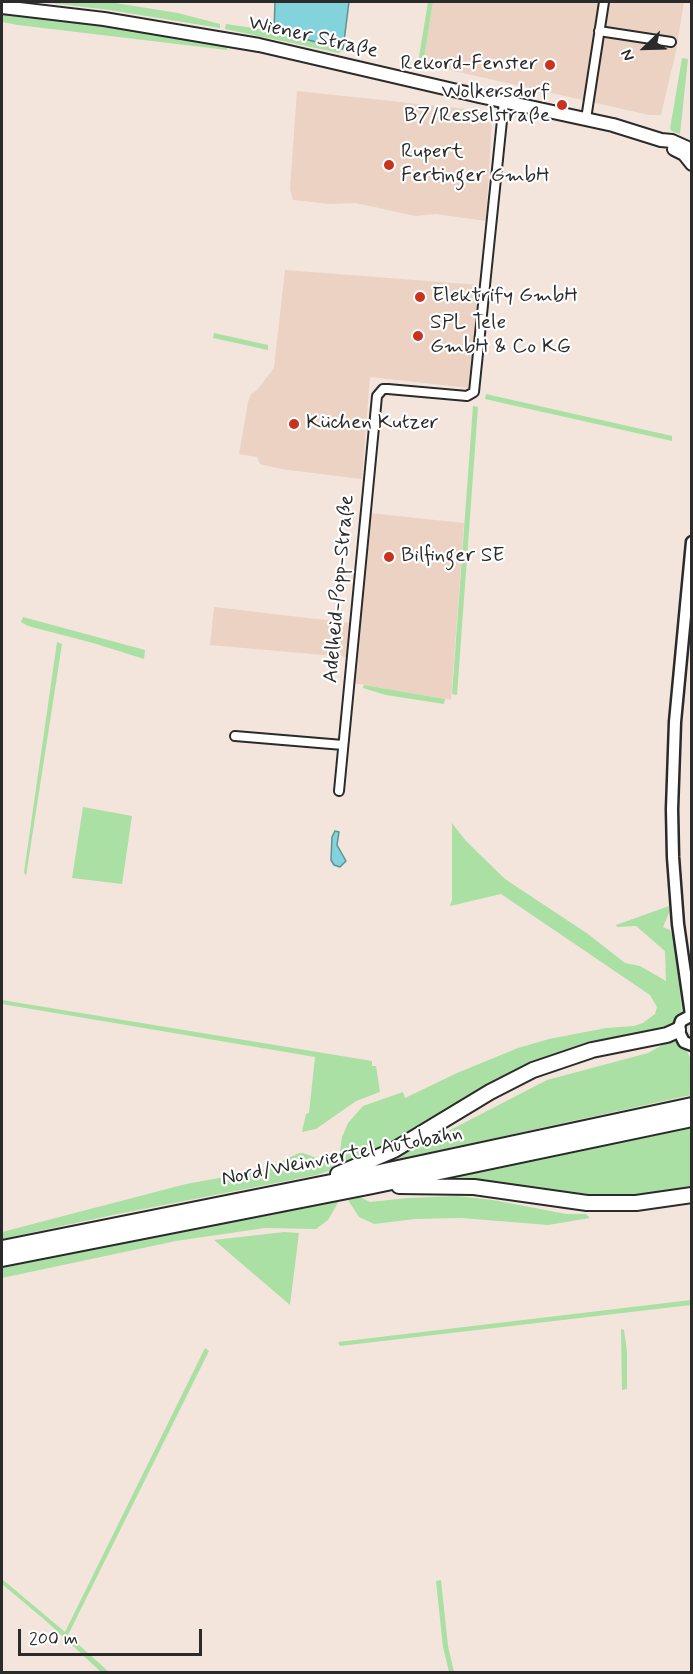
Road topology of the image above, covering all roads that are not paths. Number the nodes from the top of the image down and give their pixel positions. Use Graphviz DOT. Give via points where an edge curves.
graph roads {
  1 [pos="602,2"];
  2 [pos="2,7"];
  3 [pos="599,31"];
  4 [pos="671,42"];
  5 [pos="504,101"];
  6 [pos="586,119"];
  7 [pos="661,140"];
  8 [pos="692,150"];
  9 [pos="692,165"];
  10 [pos="692,171"];
  11 [pos="692,542"];
  12 [pos="235,736"];
  13 [pos="343,745"];
  14 [pos="339,792"];
  15 [pos="691,1015"];
  16 [pos="678,1030"];
  17 [pos="692,1045"];
  18 [pos="691,1110"];
  19 [pos="373,1186"];
  20 [pos="300,1188"];
  21 [pos="692,1196"];
  22 [pos="2,1248"];
  23 [pos="2,1259"];
  1 -- 3 [label="street"];
  2 -- 5 [label="main road, Wiener Straße" via="249,43"];
  3 -- 4 [label="street"];
  3 -- 6 [label="street"];
  5 -- 6 [label="main road, Wiener Straße"];
  5 -- 13 [label="street, Adelheid-Popp-Straße" via="476,388 467,396 388,389 380,392 376,402"];
  6 -- 7 [label="main road, Wiener Straße"];
  7 -- 8 [label="main road, Wiener Straße"];
  7 -- 9 [label="main road" via="684,154"];
  9 -- 10 [label="main road"];
  11 -- 15 [label="main road" via="675,722 672,808 678,924"];
  12 -- 13 [label="street"];
  13 -- 14 [label="street, Adelheid-Popp-Straße"];
  15 -- 16 [label="main road" via="681,1021"];
  16 -- 17 [label="main road" via="684,1042"];
  16 -- 20 [label="highway" via="592,1050 533,1070 394,1150"];
  18 -- 19 [label="highway, Nord/Weinviertel Autobahn"];
  18 -- 20 [label="highway, Nord/Weinviertel Autobahn"];
  19 -- 21 [label="highway" via="474,1187 595,1203"];
  19 -- 23 [label="highway, Nord/Weinviertel Autobahn"];
  20 -- 22 [label="highway, Nord/Weinviertel Autobahn"];
}
